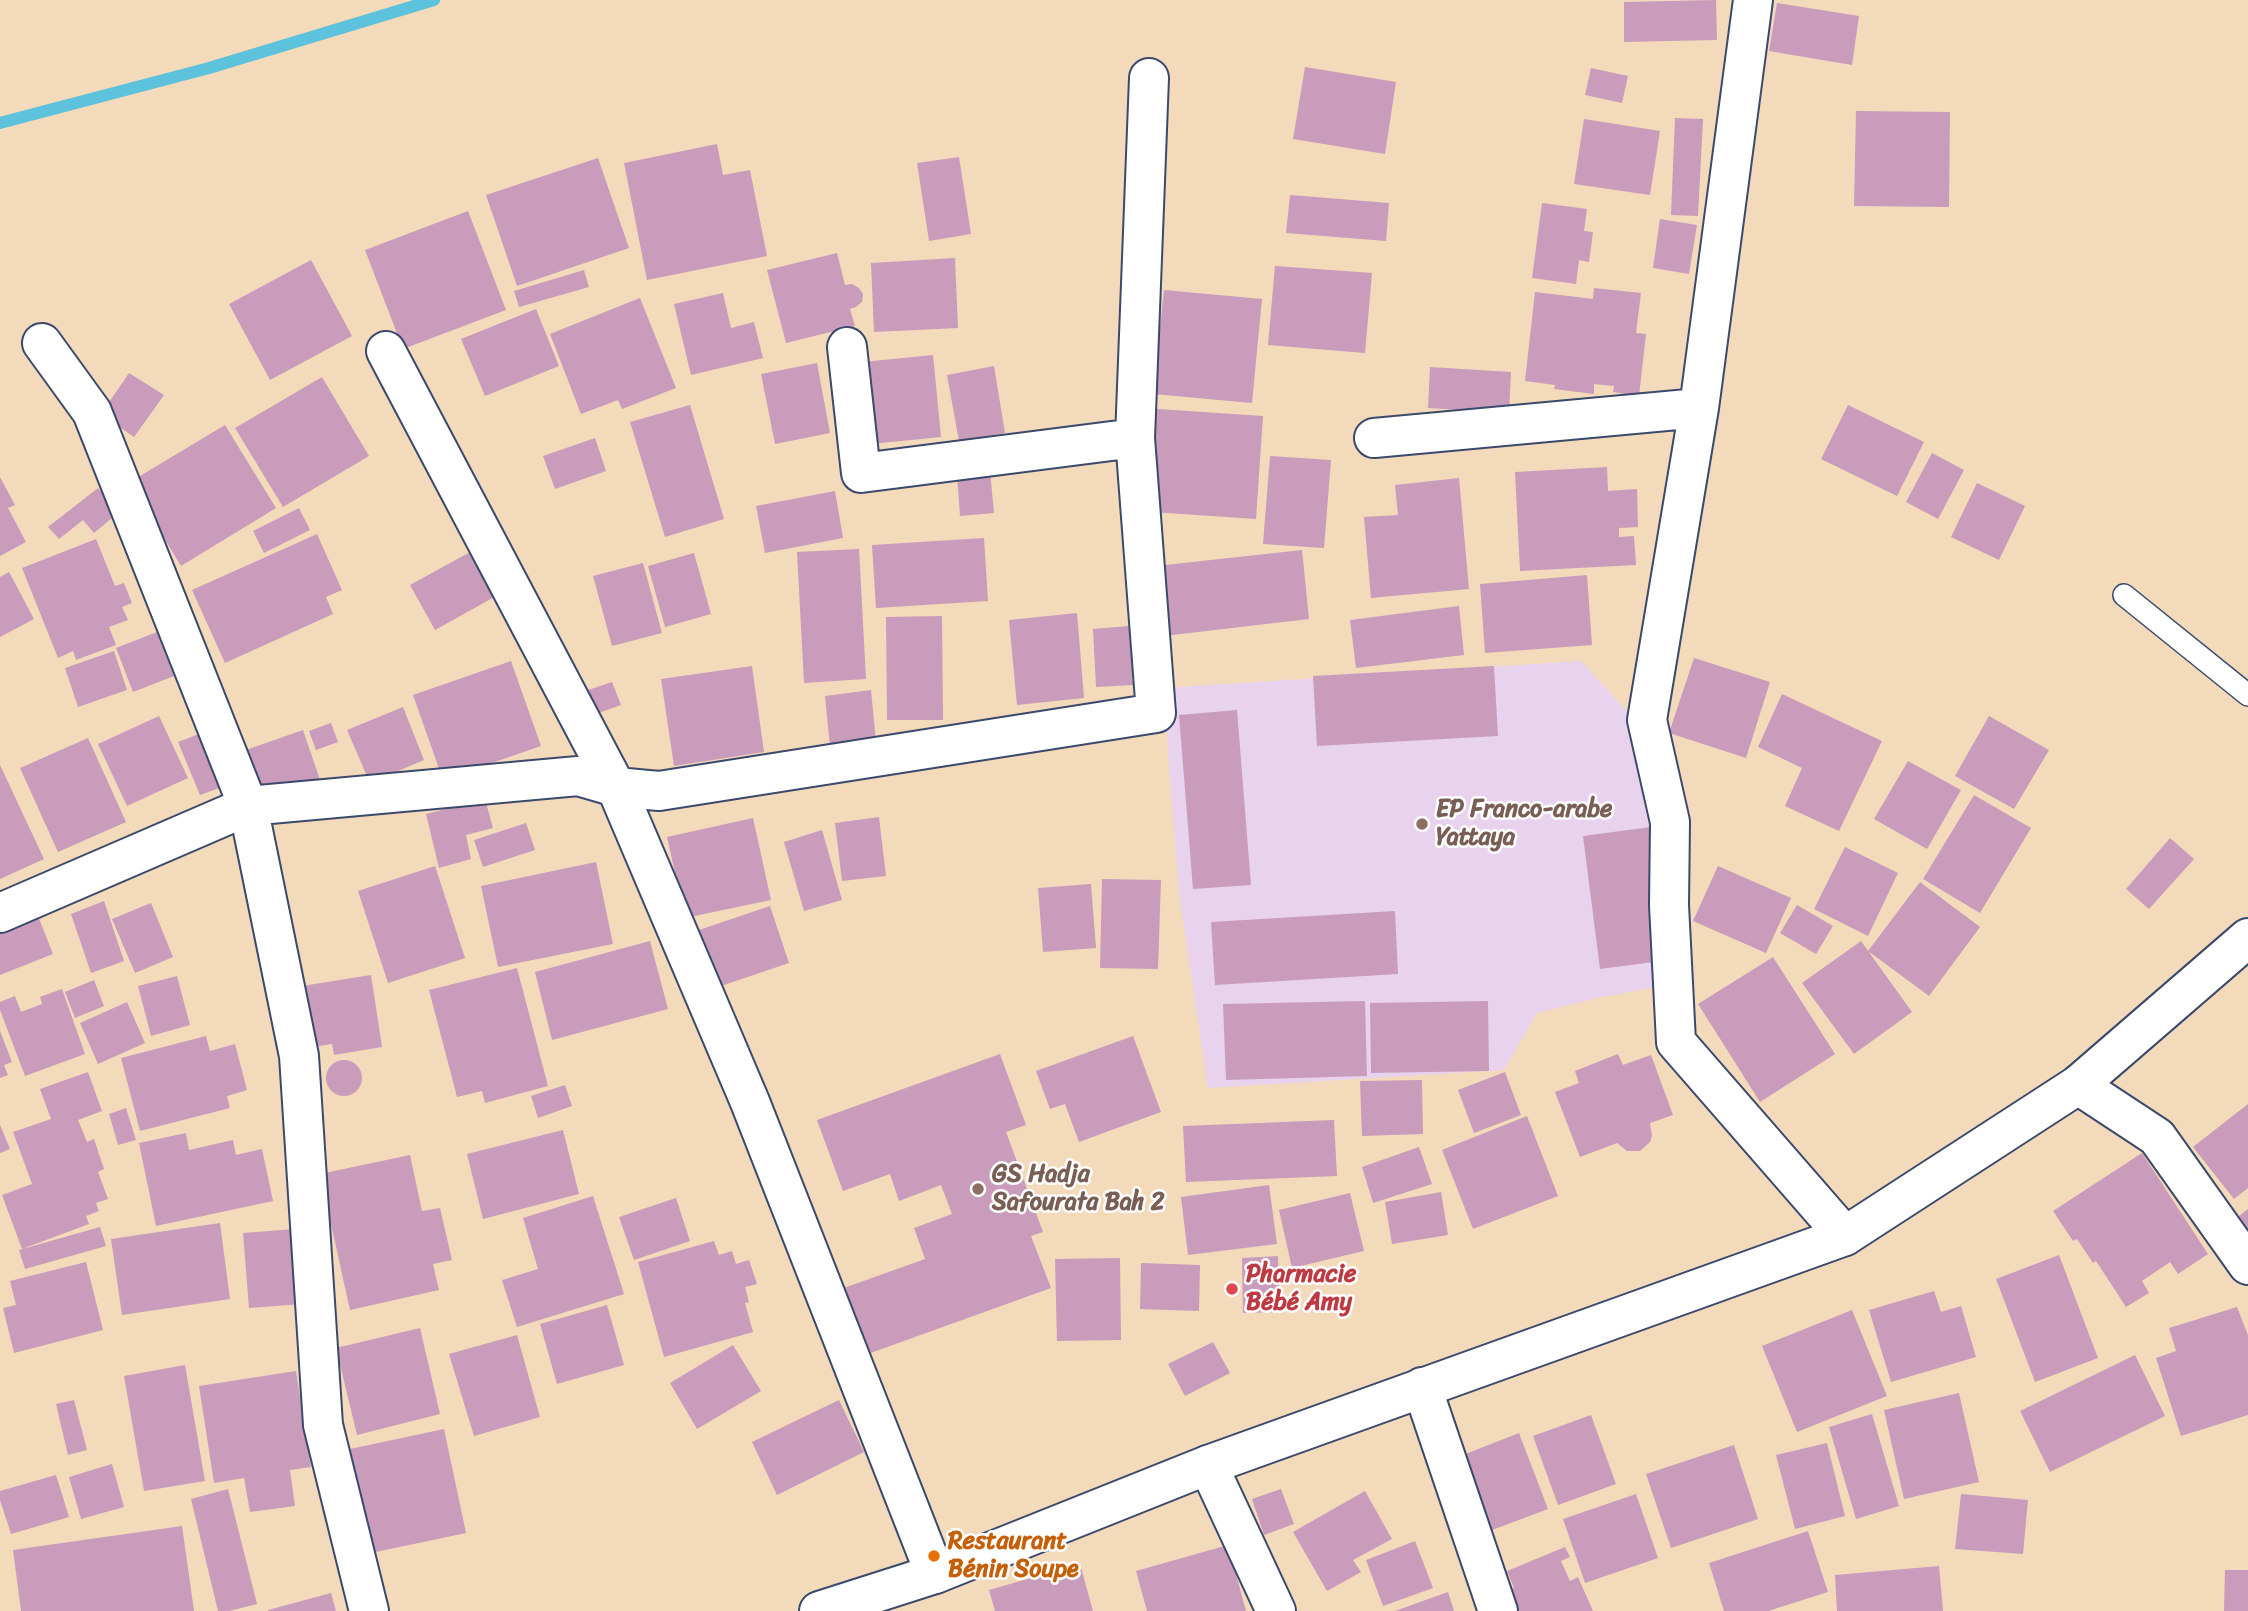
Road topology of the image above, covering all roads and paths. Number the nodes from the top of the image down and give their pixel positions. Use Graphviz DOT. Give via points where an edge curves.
graph roads {
  1 [pos="1753,0"];
  2 [pos="1149,78"];
  3 [pos="42,342"];
  4 [pos="847,348"];
  5 [pos="386,351"];
  6 [pos="1699,408"];
  7 [pos="1135,438"];
  8 [pos="1374,438"];
  9 [pos="2124,595"];
  10 [pos="2248,695"];
  11 [pos="615,787"];
  12 [pos="248,806"];
  13 [pos="0,913"];
  14 [pos="2248,938"];
  15 [pos="2078,1085"];
  16 [pos="1845,1236"];
  17 [pos="2248,1265"];
  18 [pos="1422,1387"];
  19 [pos="1208,1465"];
  20 [pos="935,1574"];
  21 [pos="369,1611"];
  22 [pos="819,1611"];
  23 [pos="1276,1611"];
  24 [pos="1498,1611"];
  1 -- 6 [label="street"];
  2 -- 7 [label="street"];
  3 -- 12 [label="street" via="92,412"];
  4 -- 7 [label="street" via="861,473"];
  5 -- 11 [label="street"];
  6 -- 8 [label="street"];
  6 -- 16 [label="street" via="1647,720 1670,822 1676,1042"];
  7 -- 11 [label="street" via="1156,713 659,791"];
  9 -- 10 [label="lane"];
  11 -- 12 [label="street" via="578,776"];
  11 -- 20 [label="street" via="750,1102"];
  12 -- 13 [label="street"];
  12 -- 21 [label="street" via="299,1056 323,1425"];
  14 -- 15 [label="street"];
  15 -- 16 [label="street"];
  15 -- 17 [label="street" via="2157,1136"];
  16 -- 18 [label="street"];
  18 -- 19 [label="street"];
  18 -- 24 [label="street"];
  19 -- 20 [label="street"];
  19 -- 23 [label="street"];
  20 -- 22 [label="street"];
}
